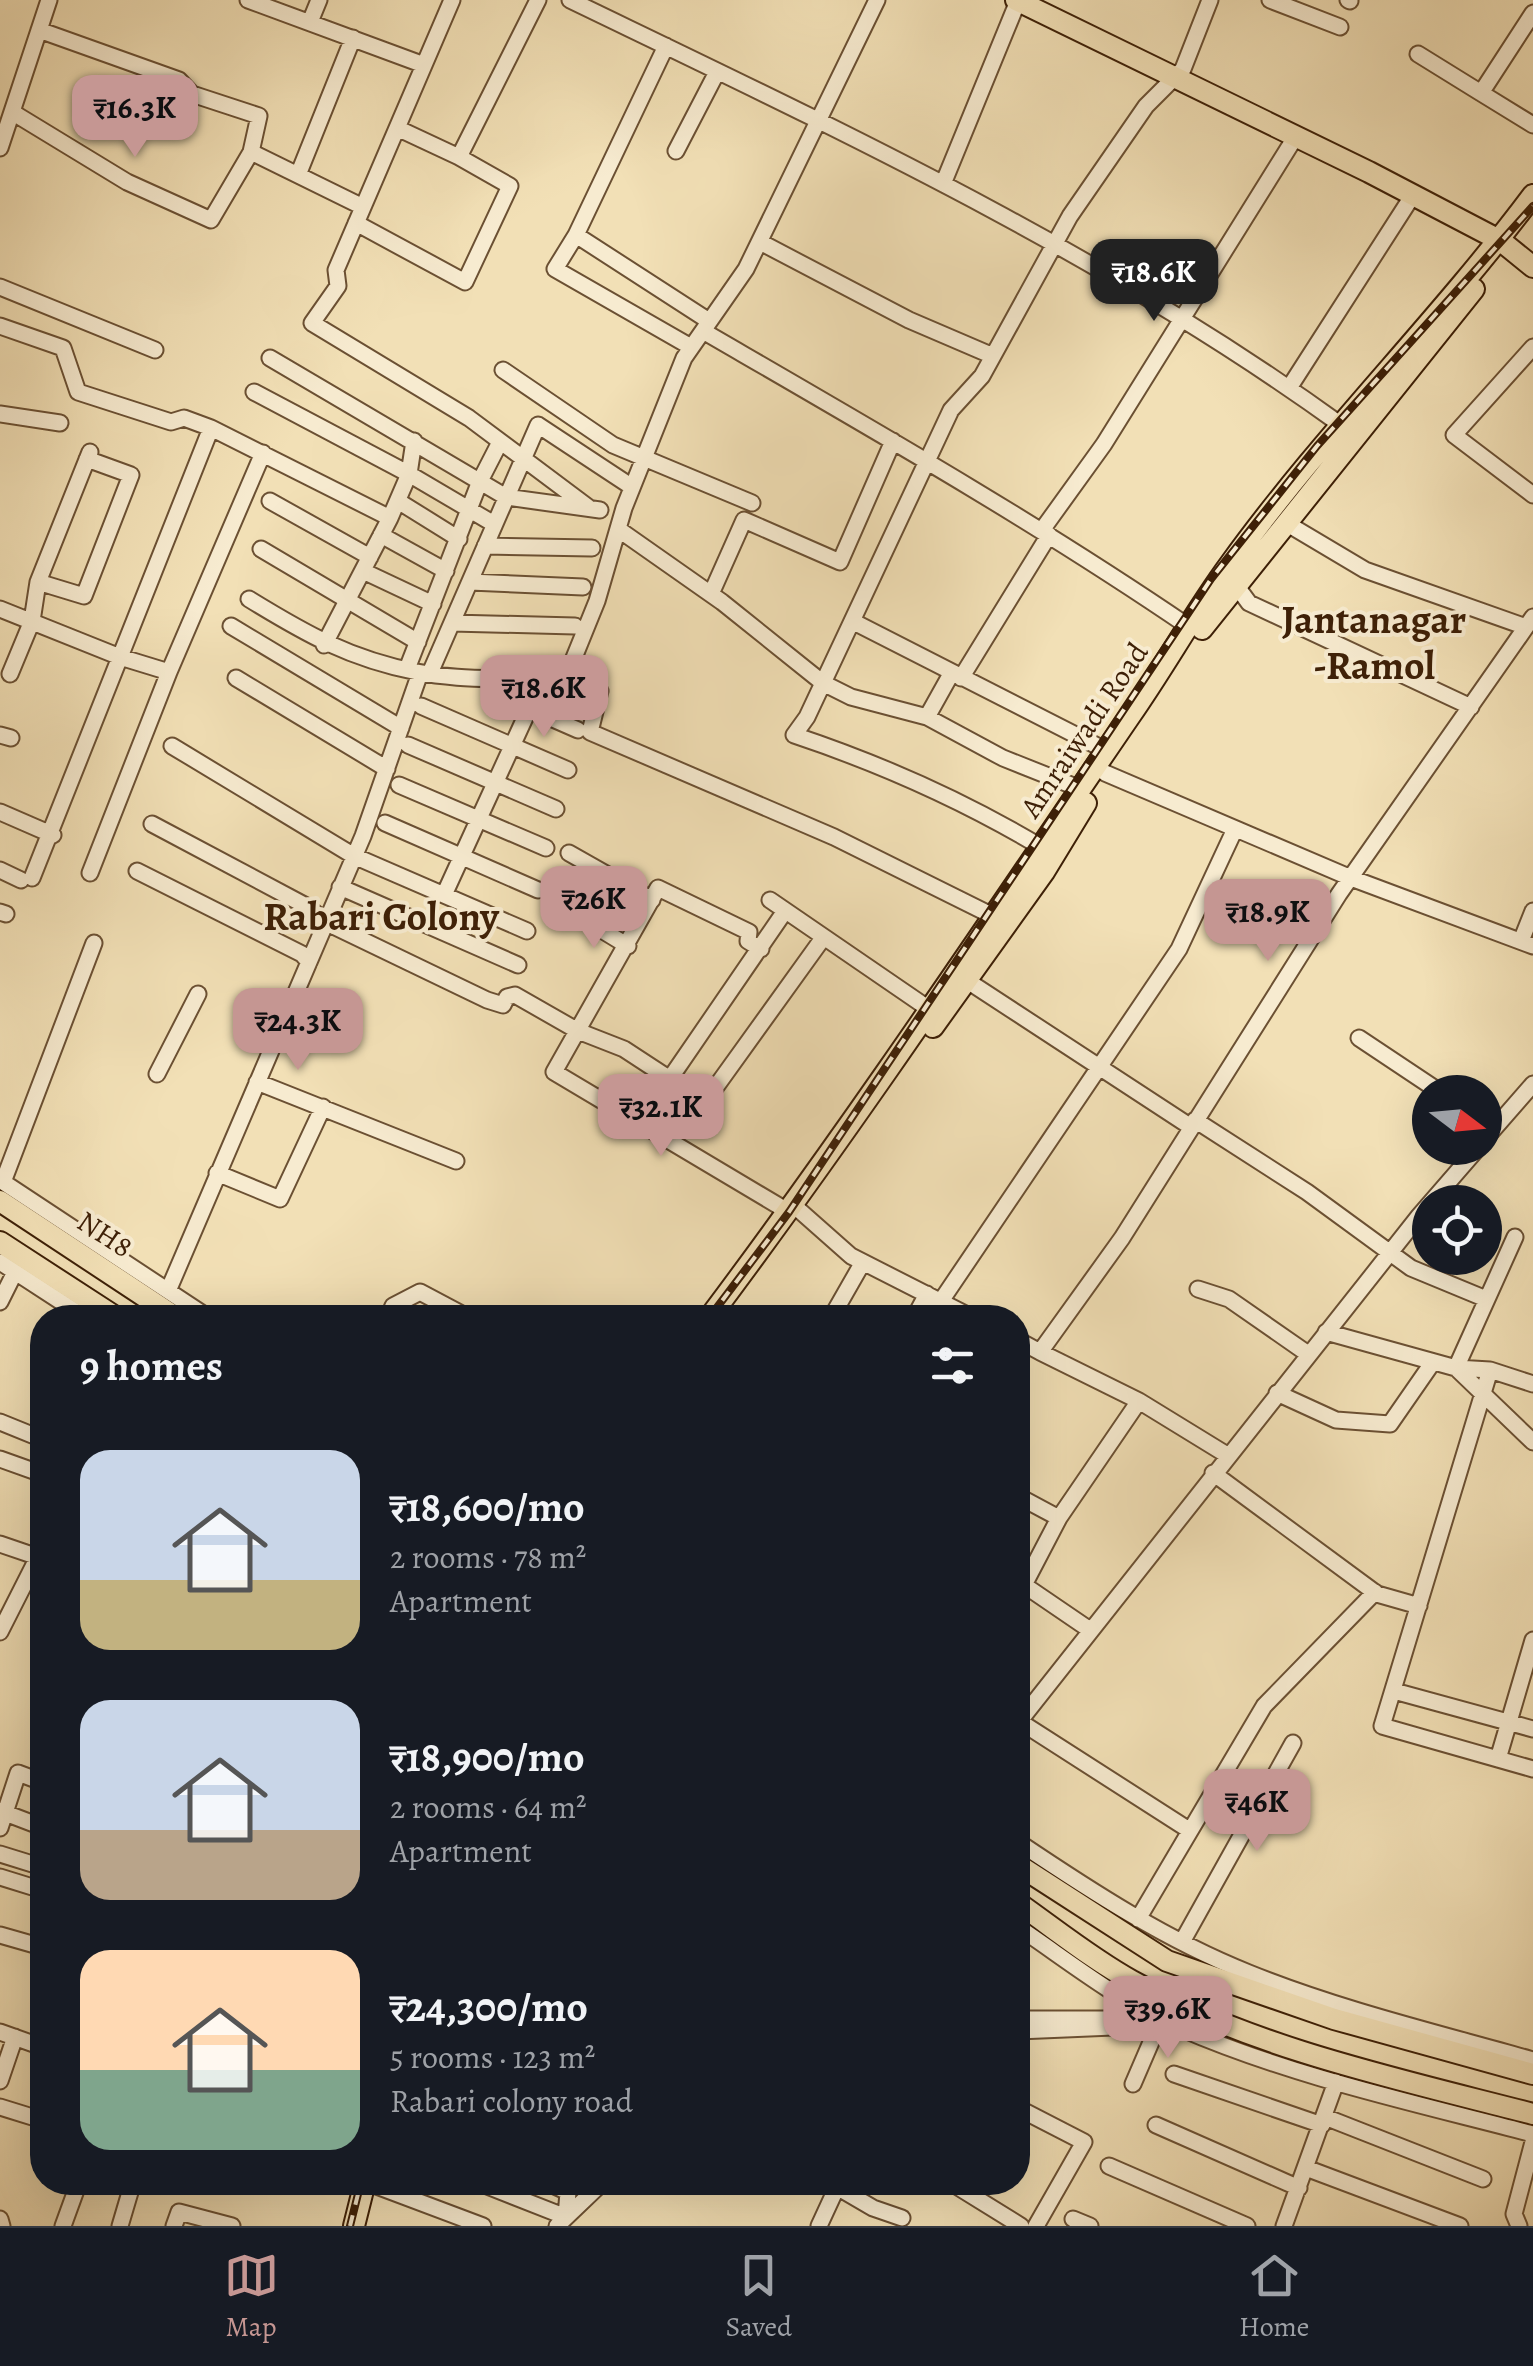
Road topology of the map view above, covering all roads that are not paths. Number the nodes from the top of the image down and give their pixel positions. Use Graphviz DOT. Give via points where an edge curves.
graph roads {
  1 [pos="49,0"];
  2 [pos="248,0"];
  3 [pos="319,0"];
  4 [pos="452,0"];
  5 [pos="538,0"];
  6 [pos="570,0"];
  7 [pos="876,0"];
  8 [pos="1040,0"];
  9 [pos="1210,0"];
  10 [pos="1270,0"];
  11 [pos="1017,1"];
  12 [pos="1533,12"];
  13 [pos="310,22"];
  14 [pos="1340,27"];
  15 [pos="39,30"];
  16 [pos="353,38"];
  17 [pos="666,46"];
  18 [pos="1418,54"];
  19 [pos="424,65"];
  20 [pos="717,72"];
  21 [pos="1177,72"];
  22 [pos="0,92"];
  23 [pos="1481,94"];
  24 [pos="13,108"];
  25 [pos="820,121"];
  26 [pos="1533,125"];
  27 [pos="397,128"];
  28 [pos="1296,136"];
  29 [pos="0,148"];
  30 [pos="676,151"];
  31 [pos="251,152"];
  32 [pos="459,157"];
  33 [pos="298,175"];
  34 [pos="943,184"];
  35 [pos="1413,195"];
  36 [pos="1533,195"];
  37 [pos="363,207"];
  38 [pos="1533,218"];
  39 [pos="356,224"];
  40 [pos="576,235"];
  41 [pos="1056,241"];
  42 [pos="1514,241"];
  43 [pos="760,242"];
  44 [pos="1533,268"];
  45 [pos="0,287"];
  46 [pos="1184,318"];
  47 [pos="0,326"];
  48 [pos="706,326"];
  49 [pos="691,347"];
  50 [pos="1533,348"];
  51 [pos="155,350"];
  52 [pos="993,356"];
  53 [pos="270,358"];
  54 [pos="502,370"];
  55 [pos="1290,388"];
  56 [pos="254,392"];
  57 [pos="0,414"];
  58 [pos="60,423"];
  59 [pos="1342,425"];
  60 [pos="211,428"];
  61 [pos="893,440"];
  62 [pos="414,441"];
  63 [pos="500,442"];
  64 [pos="263,453"];
  65 [pos="520,458"];
  66 [pos="643,460"];
  67 [pos="927,460"];
  68 [pos="409,474"];
  69 [pos="480,481"];
  70 [pos="632,487"];
  71 [pos="1533,494"];
  72 [pos="506,497"];
  73 [pos="270,501"];
  74 [pos="398,501"];
  75 [pos="752,503"];
  76 [pos="471,510"];
  77 [pos="390,518"];
  78 [pos="1286,523"];
  79 [pos="494,524"];
  80 [pos="618,529"];
  81 [pos="1046,533"];
  82 [pos="381,536"];
  83 [pos="459,539"];
  84 [pos="485,546"];
  85 [pos="592,548"];
  86 [pos="260,549"];
  87 [pos="366,564"];
  88 [pos="446,570"];
  89 [pos="38,582"];
  90 [pos="470,582"];
  91 [pos="1235,584"];
  92 [pos="583,587"];
  93 [pos="711,594"];
  94 [pos="349,598"];
  95 [pos="249,599"];
  96 [pos="433,604"];
  97 [pos="0,608"];
  98 [pos="32,621"];
  99 [pos="852,621"];
  100 [pos="1530,622"];
  101 [pos="452,623"];
  102 [pos="231,626"];
  103 [pos="575,626"];
  104 [pos="1189,626"];
  105 [pos="418,642"];
  106 [pos="324,645"];
  107 [pos="120,657"];
  108 [pos="169,672"];
  109 [pos="419,672"];
  110 [pos="10,674"];
  111 [pos="956,676"];
  112 [pos="236,678"];
  113 [pos="565,680"];
  114 [pos="823,683"];
  115 [pos="498,695"];
  116 [pos="421,706"];
  117 [pos="1471,707"];
  118 [pos="529,709"];
  119 [pos="927,717"];
  120 [pos="400,728"];
  121 [pos="578,730"];
  122 [pos="408,745"];
  123 [pos="172,746"];
  124 [pos="512,747"];
  125 [pos="1106,751"];
  126 [pos="387,769"];
  127 [pos="568,770"];
  128 [pos="1105,773"];
  129 [pos="497,782"];
  130 [pos="399,785"];
  131 [pos="1081,789"];
  132 [pos="556,809"];
  133 [pos="0,812"];
  134 [pos="480,820"];
  135 [pos="385,823"];
  136 [pos="152,824"];
  137 [pos="1235,829"];
  138 [pos="53,835"];
  139 [pos="1041,846"];
  140 [pos="546,848"];
  141 [pos="569,852"];
  142 [pos="354,856"];
  143 [pos="464,858"];
  144 [pos="0,870"];
  145 [pos="137,870"];
  146 [pos="90,872"];
  147 [pos="1351,878"];
  148 [pos="340,887"];
  149 [pos="538,890"];
  150 [pos="444,895"];
  151 [pos="652,900"];
  152 [pos="770,900"];
  153 [pos="786,911"];
  154 [pos="1533,911"];
  155 [pos="993,916"];
  156 [pos="582,918"];
  157 [pos="327,923"];
  158 [pos="527,932"];
  159 [pos="823,938"];
  160 [pos="94,943"];
  161 [pos="1527,944"];
  162 [pos="628,946"];
  163 [pos="762,949"];
  164 [pos="309,962"];
  165 [pos="518,964"];
  166 [pos="960,977"];
  167 [pos="198,994"];
  168 [pos="929,1008"];
  169 [pos="578,1031"];
  170 [pos="1359,1038"];
  171 [pos="1100,1068"];
  172 [pos="157,1074"];
  173 [pos="1414,1075"];
  174 [pos="669,1080"];
  175 [pos="258,1082"];
  176 [pos="1533,1084"];
  177 [pos="323,1107"];
  178 [pos="1502,1116"];
  179 [pos="1193,1123"];
  180 [pos="456,1161"];
  181 [pos="1464,1165"];
  182 [pos="217,1173"];
  183 [pos="1,1188"];
  184 [pos="794,1211"];
  185 [pos="1515,1237"];
  186 [pos="0,1242"];
  187 [pos="1389,1253"];
  188 [pos="0,1262"];
  189 [pos="863,1262"];
  190 [pos="16,1272"];
  191 [pos="1198,1289"];
  192 [pos="168,1290"];
  193 [pos="934,1298"];
  194 [pos="1486,1299"];
  195 [pos="0,1302"];
  196 [pos="66,1305"];
  197 [pos="97,1305"];
  198 [pos="159,1305"];
  199 [pos="190,1305"];
  200 [pos="395,1305"];
  201 [pos="444,1305"];
  202 [pos="719,1305"];
  203 [pos="731,1305"];
  204 [pos="840,1305"];
  205 [pos="927,1305"];
  206 [pos="948,1305"];
  207 [pos="1326,1332"];
  208 [pos="1030,1347"];
  209 [pos="1040,1352"];
  210 [pos="1308,1354"];
  211 [pos="1433,1362"];
  212 [pos="1456,1368"];
  213 [pos="1490,1370"];
  214 [pos="1533,1384"];
  215 [pos="1480,1392"];
  216 [pos="1277,1393"];
  217 [pos="1139,1400"];
  218 [pos="0,1422"];
  219 [pos="30,1434"];
  220 [pos="1533,1442"];
  221 [pos="1227,1455"];
  222 [pos="0,1459"];
  223 [pos="30,1470"];
  224 [pos="1213,1473"];
  225 [pos="1030,1502"];
  226 [pos="1059,1518"];
  227 [pos="0,1544"];
  228 [pos="30,1551"];
  229 [pos="1030,1569"];
  230 [pos="30,1573"];
  231 [pos="1030,1592"];
  232 [pos="1375,1592"];
  233 [pos="1419,1606"];
  234 [pos="1090,1630"];
  235 [pos="0,1632"];
  236 [pos="1533,1640"];
  237 [pos="1394,1691"];
  238 [pos="1030,1707"];
  239 [pos="1510,1722"];
  240 [pos="1533,1728"];
  241 [pos="1030,1730"];
  242 [pos="1293,1744"];
  243 [pos="1498,1759"];
  244 [pos="0,1766"];
  245 [pos="1533,1769"];
  246 [pos="18,1774"];
  247 [pos="30,1778"];
  248 [pos="2,1817"];
  249 [pos="30,1825"];
  250 [pos="1189,1830"];
  251 [pos="1030,1850"];
  252 [pos="0,1854"];
  253 [pos="30,1863"];
  254 [pos="1030,1873"];
  255 [pos="0,1877"];
  256 [pos="30,1886"];
  257 [pos="1030,1911"];
  258 [pos="1138,1918"];
  259 [pos="0,1935"];
  260 [pos="1030,1935"];
  261 [pos="1182,1942"];
  262 [pos="30,1944"];
  263 [pos="1139,1984"];
  264 [pos="1139,2006"];
  265 [pos="1030,2018"];
  266 [pos="1124,2018"];
  267 [pos="1162,2020"];
  268 [pos="0,2022"];
  269 [pos="1402,2023"];
  270 [pos="1367,2028"];
  271 [pos="1030,2031"];
  272 [pos="30,2033"];
  273 [pos="8,2034"];
  274 [pos="1533,2060"];
  275 [pos="1174,2074"];
  276 [pos="1533,2074"];
  277 [pos="0,2081"];
  278 [pos="1336,2082"];
  279 [pos="1133,2084"];
  280 [pos="0,2106"];
  281 [pos="1030,2114"];
  282 [pos="1533,2114"];
  283 [pos="30,2116"];
  284 [pos="1323,2121"];
  285 [pos="1156,2125"];
  286 [pos="1533,2138"];
  287 [pos="1109,2166"];
  288 [pos="1306,2168"];
  289 [pos="1484,2179"];
  290 [pos="1299,2188"];
  291 [pos="74,2195"];
  292 [pos="129,2195"];
  293 [pos="351,2195"];
  294 [pos="363,2195"];
  295 [pos="401,2195"];
  296 [pos="505,2195"];
  297 [pos="568,2195"];
  298 [pos="591,2195"];
  299 [pos="832,2195"];
  300 [pos="853,2195"];
  301 [pos="971,2195"];
  302 [pos="902,2218"];
  303 [pos="1073,2219"];
  304 [pos="566,2223"];
  305 [pos="1287,2225"];
  306 [pos="63,2226"];
  307 [pos="120,2226"];
  308 [pos="174,2226"];
  309 [pos="232,2226"];
  310 [pos="344,2226"];
  311 [pos="355,2226"];
  312 [pos="483,2226"];
  313 [pos="819,2226"];
  314 [pos="1021,2226"];
  315 [pos="1036,2226"];
  316 [pos="1090,2226"];
  317 [pos="1247,2226"];
  318 [pos="1460,2226"];
  319 [pos="1519,2226"];
  1 -- 15 [label="street"];
  2 -- 13 [label="street"];
  3 -- 13 [label="street"];
  4 -- 19 [label="street"];
  5 -- 32 [label="street"];
  6 -- 17 [label="street"];
  7 -- 25 [label="street"];
  8 -- 21 [label="main road"];
  9 -- 21 [label="street"];
  10 -- 14 [label="street"];
  11 -- 21 [label="main road"];
  11 -- 34 [label="street"];
  12 -- 23 [label="street"];
  13 -- 16 [label="street"];
  15 -- 24 [label="street"];
  15 -- 31 [label="street" via="258,116"];
  16 -- 19 [label="street"];
  16 -- 33 [label="street"];
  17 -- 20 [label="street"];
  17 -- 40 [label="street"];
  18 -- 23 [label="street"];
  19 -- 27 [label="street"];
  20 -- 25 [label="street"];
  20 -- 30 [label="street"];
  21 -- 28 [label="main road"];
  21 -- 41 [label="street" via="1146,106"];
  21 -- 42 [label="main road"];
  22 -- 24 [label="street"];
  23 -- 26 [label="street"];
  24 -- 29 [label="street"];
  24 -- 31 [label="street" via="127,182 211,220"];
  25 -- 34 [label="street"];
  25 -- 43 [label="street"];
  27 -- 32 [label="street"];
  27 -- 37 [label="street"];
  28 -- 35 [label="main road"];
  28 -- 46 [label="street"];
  31 -- 33 [label="street"];
  32 -- 39 [label="street" via="510,186 465,282"];
  33 -- 37 [label="street"];
  34 -- 41 [label="street"];
  35 -- 42 [label="main road"];
  35 -- 55 [label="street"];
  36 -- 42 [label="main road, Amraiwadi Road"];
  37 -- 39 [label="street"];
  38 -- 42 [label="main road"];
  39 -- 63 [label="street" via="336,270 338,286 312,323"];
  40 -- 48 [label="street"];
  40 -- 49 [label="street" via="555,269"];
  41 -- 46 [label="street"];
  41 -- 52 [label="street"];
  42 -- 44 [label="main road"];
  42 -- 59 [label="main road, Amraiwadi Road"];
  42 -- 78 [label="main road"];
  43 -- 48 [label="street"];
  43 -- 52 [label="street"];
  45 -- 51 [label="street"];
  46 -- 55 [label="street"];
  46 -- 81 [label="street"];
  47 -- 60 [label="street" via="63,348 78,392"];
  48 -- 49 [label="street"];
  48 -- 61 [label="street"];
  49 -- 66 [label="street"];
  50 -- 71 [label="street" via="1454,435"];
  52 -- 67 [label="street" via="950,410"];
  53 -- 62 [label="street"];
  54 -- 66 [label="street"];
  55 -- 59 [label="street"];
  56 -- 68 [label="street"];
  57 -- 58 [label="street"];
  59 -- 104 [label="main road, Amraiwadi Road" via="1232,561"];
  60 -- 64 [label="street"];
  60 -- 107 [label="street"];
  61 -- 67 [label="street"];
  61 -- 93 [label="street" via="840,562 744,520"];
  62 -- 68 [label="street"];
  62 -- 69 [label="street"];
  63 -- 65 [label="street"];
  63 -- 69 [label="street"];
  64 -- 77 [label="street"];
  64 -- 108 [label="street"];
  65 -- 70 [label="street" via="538,425"];
  65 -- 72 [label="street"];
  65 -- 72 [label="street" via="594,508"];
  66 -- 70 [label="street"];
  66 -- 75 [label="street"];
  67 -- 81 [label="street"];
  67 -- 99 [label="street"];
  68 -- 74 [label="street"];
  68 -- 76 [label="street"];
  69 -- 72 [label="street"];
  69 -- 76 [label="street"];
  70 -- 80 [label="street"];
  72 -- 79 [label="street"];
  73 -- 87 [label="street"];
  74 -- 77 [label="street"];
  74 -- 83 [label="street"];
  76 -- 79 [label="street"];
  76 -- 83 [label="street"];
  77 -- 82 [label="street"];
  78 -- 91 [label="main road"];
  78 -- 100 [label="street" via="1365,570"];
  79 -- 84 [label="street"];
  80 -- 93 [label="street"];
  80 -- 113 [label="street"];
  81 -- 104 [label="street"];
  81 -- 111 [label="street"];
  82 -- 87 [label="street"];
  82 -- 88 [label="street"];
  83 -- 88 [label="street"];
  84 -- 85 [label="street"];
  84 -- 90 [label="street"];
  86 -- 94 [label="street"];
  87 -- 94 [label="street"];
  87 -- 96 [label="street"];
  88 -- 96 [label="street"];
  89 -- 89 [label="street" via="89,456 130,475 84,596"];
  89 -- 98 [label="street"];
  90 -- 92 [label="street"];
  90 -- 101 [label="street"];
  91 -- 117 [label="street" via="1249,603"];
  91 -- 128 [label="main road"];
  93 -- 114 [label="street"];
  94 -- 105 [label="street"];
  94 -- 106 [label="street"];
  95 -- 106 [label="street"];
  96 -- 105 [label="street"];
  97 -- 98 [label="street"];
  98 -- 107 [label="street"];
  98 -- 110 [label="street"];
  99 -- 111 [label="street"];
  99 -- 114 [label="street"];
  100 -- 117 [label="street"];
  101 -- 103 [label="street"];
  101 -- 109 [label="street"];
  102 -- 120 [label="street"];
  104 -- 125 [label="main road, Amraiwadi Road"];
  105 -- 109 [label="street"];
  106 -- 109 [label="street"];
  107 -- 108 [label="street"];
  107 -- 138 [label="street"];
  108 -- 146 [label="street"];
  109 -- 113 [label="street"];
  109 -- 120 [label="street"];
  111 -- 119 [label="street"];
  111 -- 125 [label="street"];
  112 -- 126 [label="street"];
  113 -- 155 [label="street" via="600,691 590,732 834,837"];
  114 -- 119 [label="street"];
  114 -- 139 [label="street" via="794,735 870,760"];
  115 -- 118 [label="street"];
  116 -- 124 [label="street"];
  117 -- 147 [label="street"];
  118 -- 121 [label="street"];
  118 -- 124 [label="street"];
  119 -- 131 [label="street"];
  120 -- 126 [label="street"];
  122 -- 129 [label="street"];
  123 -- 142 [label="street"];
  124 -- 127 [label="street"];
  124 -- 129 [label="street"];
  125 -- 131 [label="main road, Amraiwadi Road"];
  126 -- 142 [label="street"];
  128 -- 137 [label="street"];
  128 -- 166 [label="main road" via="1044,872"];
  129 -- 132 [label="street"];
  129 -- 134 [label="street"];
  130 -- 134 [label="street"];
  131 -- 139 [label="main road, Amraiwadi Road"];
  133 -- 138 [label="street"];
  134 -- 140 [label="street"];
  134 -- 143 [label="street"];
  135 -- 143 [label="street"];
  136 -- 157 [label="street"];
  137 -- 147 [label="street"];
  137 -- 171 [label="street" via="1179,949"];
  138 -- 144 [label="street" via="27,879"];
  139 -- 155 [label="main road, Amraiwadi Road"];
  141 -- 151 [label="street"];
  142 -- 148 [label="street"];
  142 -- 150 [label="street"];
  143 -- 149 [label="street"];
  143 -- 150 [label="street"];
  145 -- 164 [label="street"];
  147 -- 161 [label="street"];
  147 -- 179 [label="street"];
  148 -- 157 [label="street"];
  148 -- 165 [label="street"];
  150 -- 158 [label="street"];
  151 -- 162 [label="street"];
  151 -- 163 [label="street" via="658,888 749,932 748,940"];
  152 -- 153 [label="street"];
  153 -- 159 [label="street"];
  153 -- 163 [label="street"];
  154 -- 161 [label="street"];
  155 -- 166 [label="main road, Amraiwadi Road"];
  156 -- 162 [label="street"];
  157 -- 164 [label="street"];
  157 -- 169 [label="street" via="487,1000 503,1005 515,995"];
  159 -- 168 [label="street"];
  159 -- 174 [label="street" via="705,1102"];
  160 -- 183 [label="street"];
  162 -- 169 [label="street"];
  163 -- 174 [label="street"];
  164 -- 175 [label="street"];
  166 -- 168 [label="main road, Amraiwadi Road"];
  166 -- 171 [label="street"];
  166 -- 184 [label="main road"];
  167 -- 172 [label="street"];
  168 -- 184 [label="main road, Amraiwadi Road"];
  169 -- 174 [label="street" via="624,1049"];
  169 -- 184 [label="street" via="554,1072"];
  170 -- 173 [label="street"];
  171 -- 179 [label="street"];
  171 -- 193 [label="street"];
  175 -- 177 [label="street"];
  175 -- 182 [label="street"];
  176 -- 178 [label="street"];
  177 -- 180 [label="street"];
  177 -- 182 [label="street" via="280,1199"];
  179 -- 187 [label="street"];
  179 -- 209 [label="street"];
  181 -- 187 [label="street"];
  182 -- 192 [label="street"];
  183 -- 192 [label="street"];
  183 -- 198 [label="main road, NH8"];
  184 -- 189 [label="street"];
  184 -- 202 [label="main road, Amraiwadi Road"];
  184 -- 203 [label="main road"];
  185 -- 194 [label="street"];
  186 -- 197 [label="main road"];
  187 -- 194 [label="street"];
  187 -- 207 [label="street"];
  188 -- 190 [label="street"];
  189 -- 193 [label="street"];
  189 -- 204 [label="street"];
  190 -- 195 [label="street"];
  190 -- 196 [label="street"];
  191 -- 210 [label="street" via="1229,1299"];
  192 -- 199 [label="street"];
  193 -- 205 [label="street"];
  193 -- 206 [label="street"];
  194 -- 212 [label="street"];
  200 -- 201 [label="street" via="420,1292"];
  207 -- 210 [label="street"];
  207 -- 211 [label="street"];
  208 -- 209 [label="street"];
  209 -- 217 [label="street"];
  210 -- 216 [label="street"];
  211 -- 212 [label="street"];
  211 -- 216 [label="street" via="1390,1424 1336,1420"];
  212 -- 213 [label="street"];
  212 -- 215 [label="street"];
  213 -- 214 [label="street"];
  213 -- 215 [label="street"];
  215 -- 220 [label="street"];
  215 -- 233 [label="street"];
  216 -- 221 [label="street"];
  217 -- 221 [label="street"];
  217 -- 226 [label="street"];
  218 -- 219 [label="street"];
  221 -- 224 [label="street"];
  222 -- 223 [label="street"];
  224 -- 232 [label="street"];
  224 -- 234 [label="street"];
  225 -- 226 [label="street"];
  226 -- 229 [label="street"];
  227 -- 228 [label="street"];
  230 -- 235 [label="street"];
  231 -- 234 [label="street"];
  232 -- 233 [label="street"];
  232 -- 250 [label="street" via="1264,1706"];
  233 -- 237 [label="street"];
  234 -- 238 [label="street"];
  236 -- 239 [label="street"];
  237 -- 239 [label="street"];
  237 -- 243 [label="street" via="1382,1726"];
  239 -- 240 [label="street"];
  239 -- 243 [label="street"];
  241 -- 250 [label="street"];
  242 -- 261 [label="street"];
  243 -- 245 [label="street"];
  244 -- 246 [label="street"];
  246 -- 247 [label="street"];
  246 -- 248 [label="street"];
  248 -- 249 [label="street"];
  250 -- 258 [label="street"];
  251 -- 258 [label="street"];
  252 -- 253 [label="street"];
  254 -- 270 [label="main road" via="1168,1962"];
  255 -- 256 [label="street"];
  257 -- 263 [label="main road"];
  258 -- 261 [label="street"];
  259 -- 262 [label="street"];
  260 -- 264 [label="street"];
  261 -- 269 [label="street" via="1294,1990"];
  263 -- 264 [label="street"];
  263 -- 282 [label="main road" via="1341,2065"];
  264 -- 266 [label="street"];
  264 -- 267 [label="street"];
  265 -- 266 [label="street"];
  266 -- 271 [label="street" via="1113,2028"];
  267 -- 278 [label="street"];
  267 -- 279 [label="street"];
  268 -- 272 [label="street"];
  269 -- 270 [label="main road"];
  269 -- 274 [label="street"];
  270 -- 276 [label="main road"];
  273 -- 277 [label="street"];
  275 -- 284 [label="street"];
  278 -- 284 [label="street"];
  278 -- 286 [label="street"];
  280 -- 283 [label="street"];
  281 -- 315 [label="street" via="1084,2142"];
  284 -- 288 [label="street"];
  284 -- 289 [label="street"];
  285 -- 290 [label="street"];
  286 -- 319 [label="street" via="1514,2214"];
  287 -- 317 [label="street"];
  288 -- 290 [label="street"];
  288 -- 318 [label="street"];
  290 -- 305 [label="street"];
  291 -- 306 [label="street"];
  292 -- 307 [label="street"];
  293 -- 310 [label="main road"];
  294 -- 311 [label="main road"];
  295 -- 312 [label="street"];
  296 -- 304 [label="street"];
  297 -- 304 [label="street"];
  298 -- 304 [label="street"];
  299 -- 313 [label="street"];
  300 -- 302 [label="street"];
  301 -- 314 [label="street"];
  303 -- 316 [label="street"];
  308 -- 309 [label="street" via="179,2212"];
}
